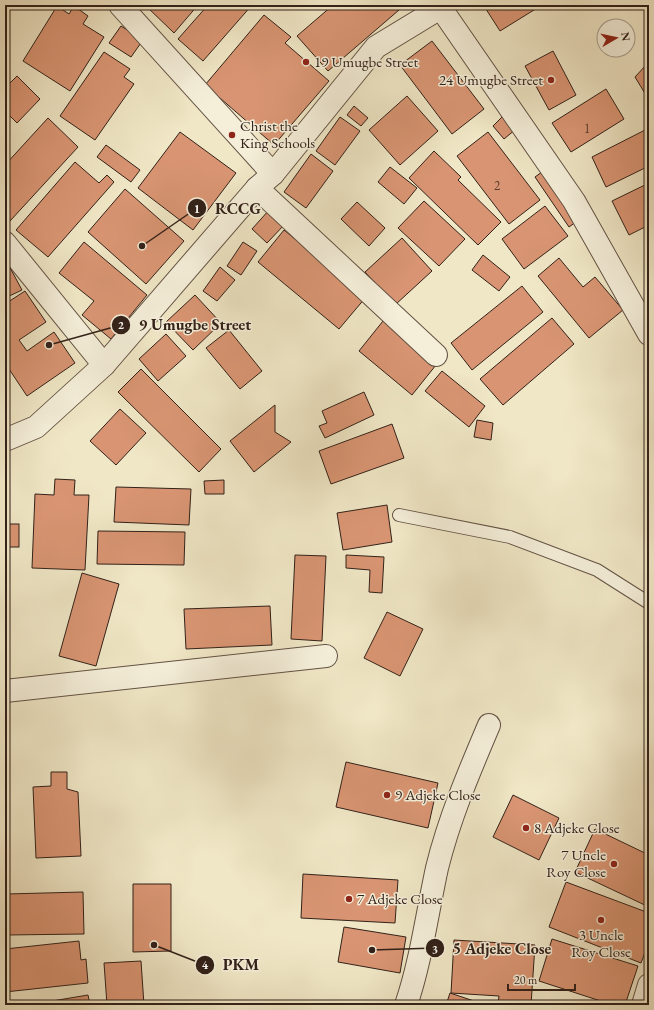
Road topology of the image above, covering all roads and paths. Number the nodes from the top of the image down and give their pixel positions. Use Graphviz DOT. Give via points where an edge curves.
graph roads {
  1 [pos="120,5"];
  2 [pos="442,6"];
  3 [pos="265,181"];
  4 [pos="5,243"];
  5 [pos="649,334"];
  6 [pos="436,355"];
  7 [pos="104,365"];
  8 [pos="5,440"];
  9 [pos="399,515"];
  10 [pos="649,603"];
  11 [pos="326,656"];
  12 [pos="5,691"];
  13 [pos="489,725"];
  14 [pos="649,985"];
  15 [pos="406,1005"];
  16 [pos="643,1005"];
  1 -- 3 [label="street"];
  2 -- 3 [label="street" via="376,47"];
  2 -- 5 [label="street" via="574,201"];
  3 -- 6 [label="street"];
  3 -- 7 [label="street"];
  4 -- 7 [label="street"];
  7 -- 8 [label="street" via="36,427"];
  9 -- 10 [label="lane" via="510,538 596,570"];
  11 -- 12 [label="street"];
  13 -- 15 [label="street" via="459,795 440,860 414,981"];
  14 -- 16 [label="street"];
}
